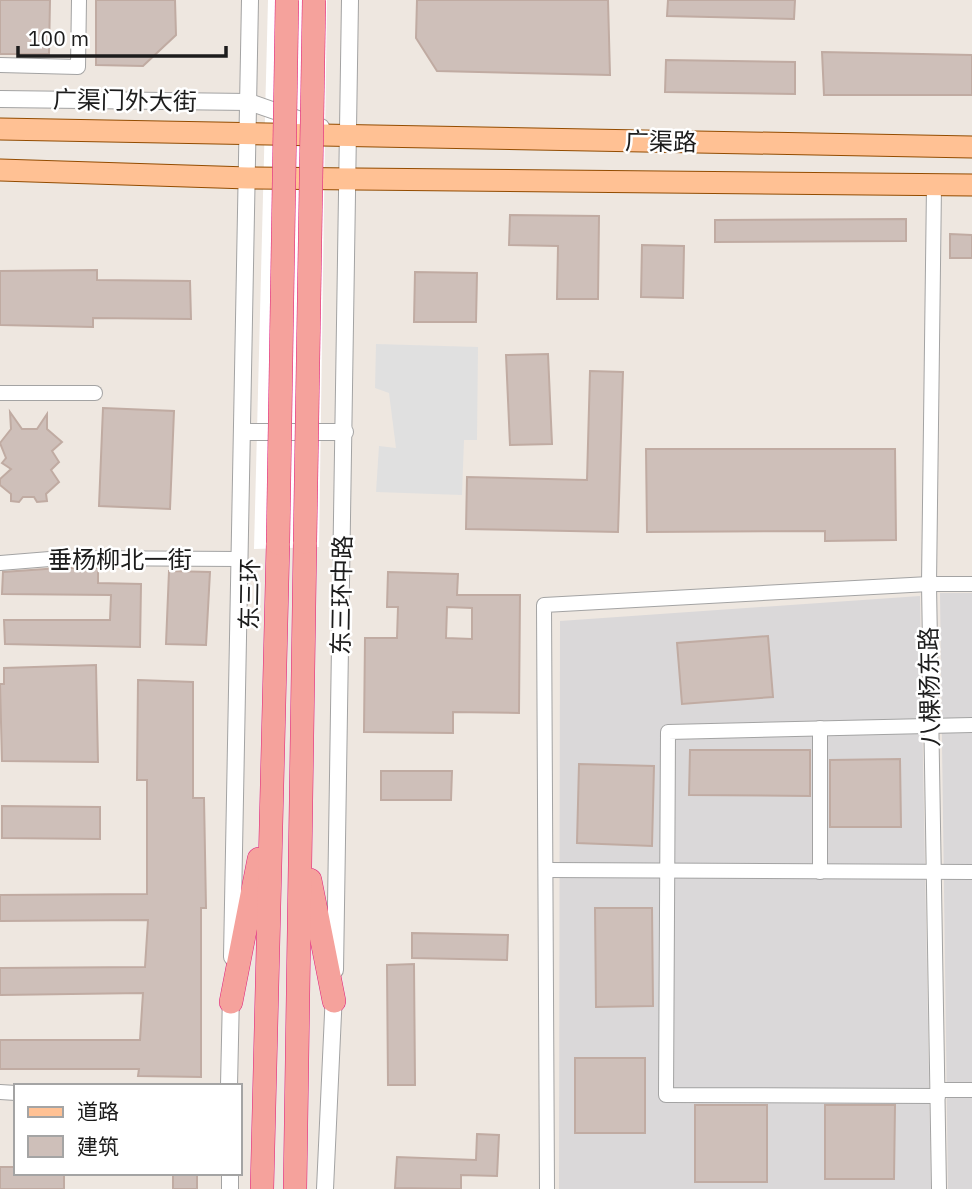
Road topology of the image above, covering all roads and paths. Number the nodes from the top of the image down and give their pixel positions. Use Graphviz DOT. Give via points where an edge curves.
graph roads {
  1 [pos="79,0"];
  2 [pos="250,0"];
  3 [pos="287,0"];
  4 [pos="314,0"];
  5 [pos="350,0"];
  6 [pos="0,65"];
  7 [pos="0,99"];
  8 [pos="249,102"];
  9 [pos="0,129"];
  10 [pos="249,135"];
  11 [pos="349,137"];
  12 [pos="972,147"];
  13 [pos="0,170"];
  14 [pos="248,178"];
  15 [pos="349,178"];
  16 [pos="934,185"];
  17 [pos="972,185"];
  18 [pos="0,393"];
  19 [pos="95,393"];
  20 [pos="242,432"];
  21 [pos="345,432"];
  22 [pos="240,559"];
  23 [pos="0,563"];
  24 [pos="929,584"];
  25 [pos="972,584"];
  26 [pos="930,725"];
  27 [pos="972,725"];
  28 [pos="820,728"];
  29 [pos="271,794"];
  30 [pos="301,836"];
  31 [pos="546,870"];
  32 [pos="667,871"];
  33 [pos="820,872"];
  34 [pos="934,872"];
  35 [pos="972,872"];
  36 [pos="334,1001"];
  37 [pos="231,1002"];
  38 [pos="229,1084"];
  39 [pos="972,1090"];
  40 [pos="938,1093"];
  41 [pos="262,1189"];
  42 [pos="295,1189"];
  43 [pos="325,1189"];
  44 [pos="547,1189"];
  45 [pos="939,1189"];
  1 -- 6 [label="street" via="78,67"];
  2 -- 8 [label="street"];
  3 -- 29 [label="highway, 东三环, bridge"];
  4 -- 30 [label="highway, bridge"];
  5 -- 11 [label="street, 东三环中路"];
  7 -- 8 [label="street, 广渠门外大街"];
  8 -- 10 [label="street"];
  8 -- 11 [label="street, 广渠门外大街"];
  9 -- 10 [label="main road, 广渠门外大街"];
  10 -- 11 [label="main road, 广渠门外大街"];
  10 -- 14 [label="street"];
  11 -- 12 [label="main road, 广渠路"];
  11 -- 15 [label="street, 东三环中路"];
  13 -- 14 [label="main road"];
  14 -- 15 [label="main road, 广渠路"];
  14 -- 20 [label="street"];
  15 -- 16 [label="main road, 广渠路"];
  15 -- 21 [label="street, 东三环中路"];
  16 -- 17 [label="main road, 广渠路"];
  16 -- 24 [label="street, 八棵杨东路"];
  18 -- 19 [label="street"];
  20 -- 21 [label="street"];
  20 -- 22 [label="street"];
  21 -- 36 [label="street, 东三环中路"];
  22 -- 23 [label="street, 垂杨柳北一街" via="62,558"];
  22 -- 37 [label="street"];
  24 -- 25 [label="street"];
  24 -- 26 [label="street, 八棵杨东路"];
  24 -- 31 [label="street" via="544,605"];
  26 -- 27 [label="street"];
  26 -- 28 [label="street"];
  26 -- 34 [label="street, 八棵杨东路"];
  28 -- 32 [label="street" via="668,732"];
  28 -- 33 [label="street"];
  29 -- 37 [label="highway"];
  29 -- 41 [label="highway, 东三环"];
  30 -- 36 [label="highway"];
  30 -- 42 [label="highway"];
  31 -- 32 [label="street"];
  31 -- 44 [label="street"];
  32 -- 33 [label="street"];
  32 -- 40 [label="street" via="666,1095"];
  33 -- 34 [label="street"];
  34 -- 35 [label="street"];
  34 -- 40 [label="street, 八棵杨东路"];
  36 -- 43 [label="street, 东三环中路"];
  37 -- 38 [label="street"];
  39 -- 40 [label="street"];
  40 -- 45 [label="street, 八棵杨东路"];
}
